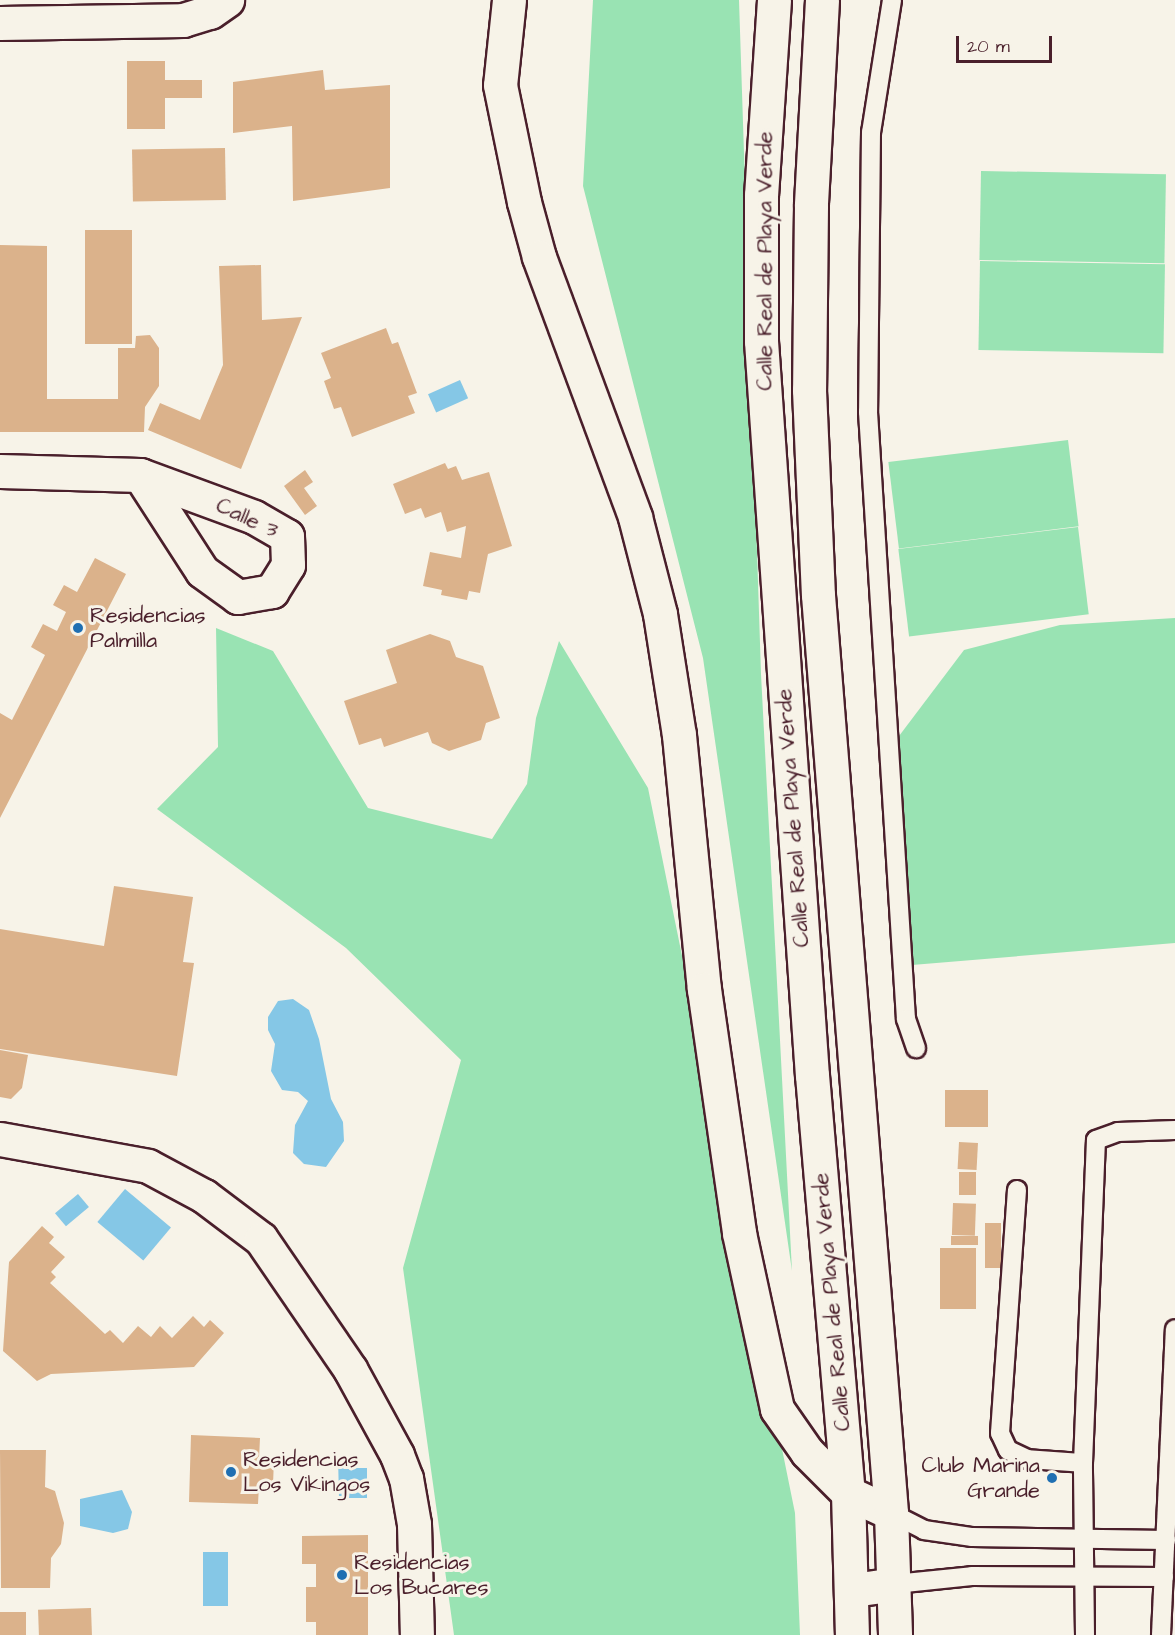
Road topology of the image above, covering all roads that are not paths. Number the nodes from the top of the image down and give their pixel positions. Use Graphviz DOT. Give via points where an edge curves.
graph roads {
  1 [pos="227,0"];
  2 [pos="509,0"];
  3 [pos="892,0"];
  4 [pos="773,6"];
  5 [pos="821,7"];
  6 [pos="0,23"];
  7 [pos="761,204"];
  8 [pos="811,206"];
  9 [pos="809,390"];
  10 [pos="764,393"];
  11 [pos="0,471"];
  12 [pos="140,475"];
  13 [pos="818,595"];
  14 [pos="778,597"];
  15 [pos="790,787"];
  16 [pos="833,787"];
  17 [pos="848,976"];
  18 [pos="805,978"];
  19 [pos="916,1048"];
  20 [pos="1175,1130"];
  21 [pos="0,1139"];
  22 [pos="1017,1190"];
  23 [pos="1175,1329"];
  24 [pos="1083,1463"];
  25 [pos="848,1493"];
  26 [pos="891,1513"];
  27 [pos="1166,1540"];
  28 [pos="1084,1541"];
  29 [pos="1164,1576"];
  30 [pos="1082,1577"];
  31 [pos="895,1584"];
  32 [pos="853,1590"];
  33 [pos="417,1635"];
  34 [pos="852,1635"];
  35 [pos="896,1635"];
  36 [pos="1085,1635"];
  37 [pos="1161,1635"];
  1 -- 6 [label="street" via="210,12 183,20"];
  2 -- 25 [label="street" via="500,85 524,202 539,257 634,517 660,614 679,735 704,989 739,1233 762,1346 777,1408 807,1452"];
  3 -- 19 [label="lane" via="871,132 868,412 906,1019"];
  4 -- 5 [label="street"];
  4 -- 7 [label="street, Calle Real de Playa Verde"];
  5 -- 8 [label="street, Calle Real de Playa Verde"];
  7 -- 8 [label="street"];
  7 -- 10 [label="street, Calle Real de Playa Verde"];
  8 -- 9 [label="street, Calle Real de Playa Verde"];
  9 -- 10 [label="street"];
  9 -- 13 [label="street, Calle Real de Playa Verde"];
  10 -- 14 [label="street, Calle Real de Playa Verde"];
  11 -- 12 [label="street"];
  13 -- 14 [label="street"];
  13 -- 16 [label="street, Calle Real de Playa Verde"];
  14 -- 15 [label="street, Calle Real de Playa Verde"];
  15 -- 16 [label="street"];
  15 -- 18 [label="street, Calle Real de Playa Verde"];
  16 -- 17 [label="street, Calle Real de Playa Verde"];
  17 -- 18 [label="street"];
  17 -- 26 [label="street, Calle Real de Playa Verde"];
  18 -- 25 [label="street, Calle Real de Playa Verde"];
  20 -- 24 [label="lane" via="1118,1132 1096,1140"];
  21 -- 33 [label="street" via="148,1166 204,1196 261,1239 350,1369 397,1455 406,1478 414,1524"];
  22 -- 24 [label="lane" via="1000,1433 1008,1450 1028,1459"];
  23 -- 27 [label="lane"];
  24 -- 28 [label="lane"];
  25 -- 26 [label="street"];
  25 -- 32 [label="street, Calle Real de Playa Verde"];
  26 -- 28 [label="lane" via="924,1530 942,1533"];
  26 -- 31 [label="street, Calle Real de Playa Verde"];
  27 -- 28 [label="lane"];
  27 -- 29 [label="lane"];
  28 -- 30 [label="lane"];
  29 -- 30 [label="lane"];
  29 -- 37 [label="lane"];
  30 -- 31 [label="lane" via="954,1577"];
  30 -- 36 [label="lane"];
  31 -- 32 [label="street"];
  31 -- 35 [label="street, Calle Real de Playa Verde"];
  32 -- 34 [label="street, Calle Real de Playa Verde"];
}
